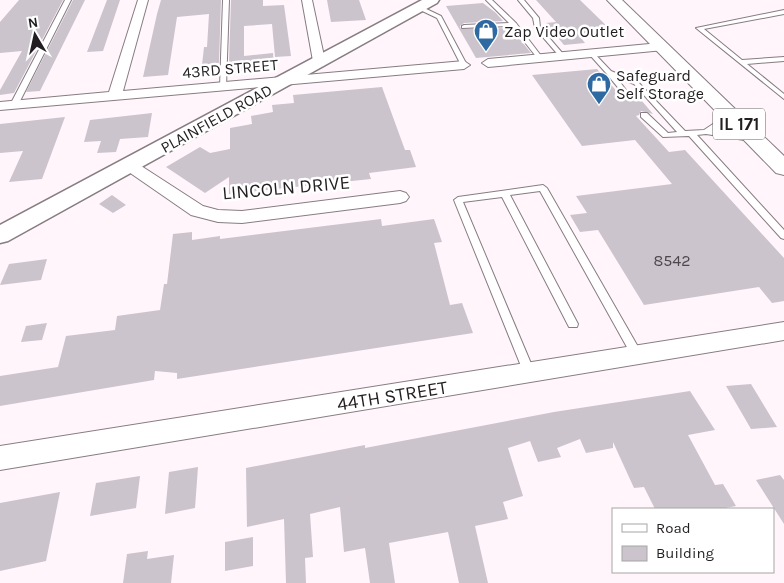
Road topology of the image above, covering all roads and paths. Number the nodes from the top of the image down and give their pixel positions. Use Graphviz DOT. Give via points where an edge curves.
graph roads {
  1 [pos="68,0"];
  2 [pos="143,0"];
  3 [pos="226,0"];
  4 [pos="306,0"];
  5 [pos="432,0"];
  6 [pos="489,0"];
  7 [pos="521,0"];
  8 [pos="614,0"];
  9 [pos="418,7"];
  10 [pos="784,12"];
  11 [pos="514,24"];
  12 [pos="464,27"];
  13 [pos="660,47"];
  14 [pos="591,54"];
  15 [pos="562,56"];
  16 [pos="540,58"];
  17 [pos="784,59"];
  18 [pos="319,61"];
  19 [pos="741,62"];
  20 [pos="488,63"];
  21 [pos="464,65"];
  22 [pos="609,72"];
  23 [pos="281,82"];
  24 [pos="223,87"];
  25 [pos="627,95"];
  26 [pos="115,96"];
  27 [pos="784,98"];
  28 [pos="14,105"];
  29 [pos="0,106"];
  30 [pos="644,115"];
  31 [pos="731,116"];
  32 [pos="706,132"];
  33 [pos="687,133"];
  34 [pos="755,140"];
  35 [pos="129,166"];
  36 [pos="784,168"];
  37 [pos="504,193"];
  38 [pos="400,197"];
  39 [pos="0,235"];
  40 [pos="784,236"];
  41 [pos="573,324"];
  42 [pos="784,331"];
  43 [pos="636,355"];
  44 [pos="529,373"];
  45 [pos="0,458"];
  1 -- 28 [label="lane"];
  2 -- 26 [label="street"];
  3 -- 24 [label="lane"];
  4 -- 18 [label="street"];
  5 -- 9 [label="street, PLAINFIELD ROAD"];
  6 -- 11 [label="lane"];
  7 -- 15 [label="lane" via="536,18 537,27"];
  8 -- 13 [label="main road, IL 171"];
  9 -- 18 [label="street, PLAINFIELD ROAD"];
  9 -- 21 [label="lane" via="438,17"];
  10 -- 19 [label="lane" via="699,28"];
  11 -- 12 [label="lane"];
  11 -- 16 [label="lane"];
  13 -- 14 [label="street"];
  13 -- 31 [label="main road, IL 171"];
  14 -- 15 [label="street"];
  14 -- 22 [label="lane"];
  15 -- 16 [label="street"];
  16 -- 20 [label="street"];
  17 -- 19 [label="lane"];
  18 -- 23 [label="street, PLAINFIELD ROAD"];
  19 -- 27 [label="lane"];
  21 -- 23 [label="street, 43RD STREET"];
  22 -- 25 [label="lane"];
  22 -- 33 [label="lane" via="636,83"];
  23 -- 24 [label="street, 43RD STREET"];
  23 -- 35 [label="street, PLAINFIELD ROAD"];
  24 -- 26 [label="street, 43RD STREET"];
  26 -- 28 [label="street, 43RD STREET"];
  28 -- 29 [label="street, 43RD STREET"];
  30 -- 33 [label="lane" via="666,135"];
  31 -- 32 [label="lane"];
  31 -- 34 [label="main road, IL 171"];
  32 -- 33 [label="lane"];
  32 -- 34 [label="lane"];
  33 -- 40 [label="lane"];
  34 -- 36 [label="main road, IL 171"];
  35 -- 38 [label="street, LINCOLN DRIVE" via="197,211 218,216 242,217"];
  35 -- 39 [label="street, PLAINFIELD ROAD"];
  37 -- 41 [label="lane"];
  37 -- 43 [label="lane" via="543,188"];
  37 -- 44 [label="lane" via="458,200"];
  42 -- 43 [label="street, 44TH STREET"];
  43 -- 44 [label="street, 44TH STREET"];
  44 -- 45 [label="street, 44TH STREET"];
}
